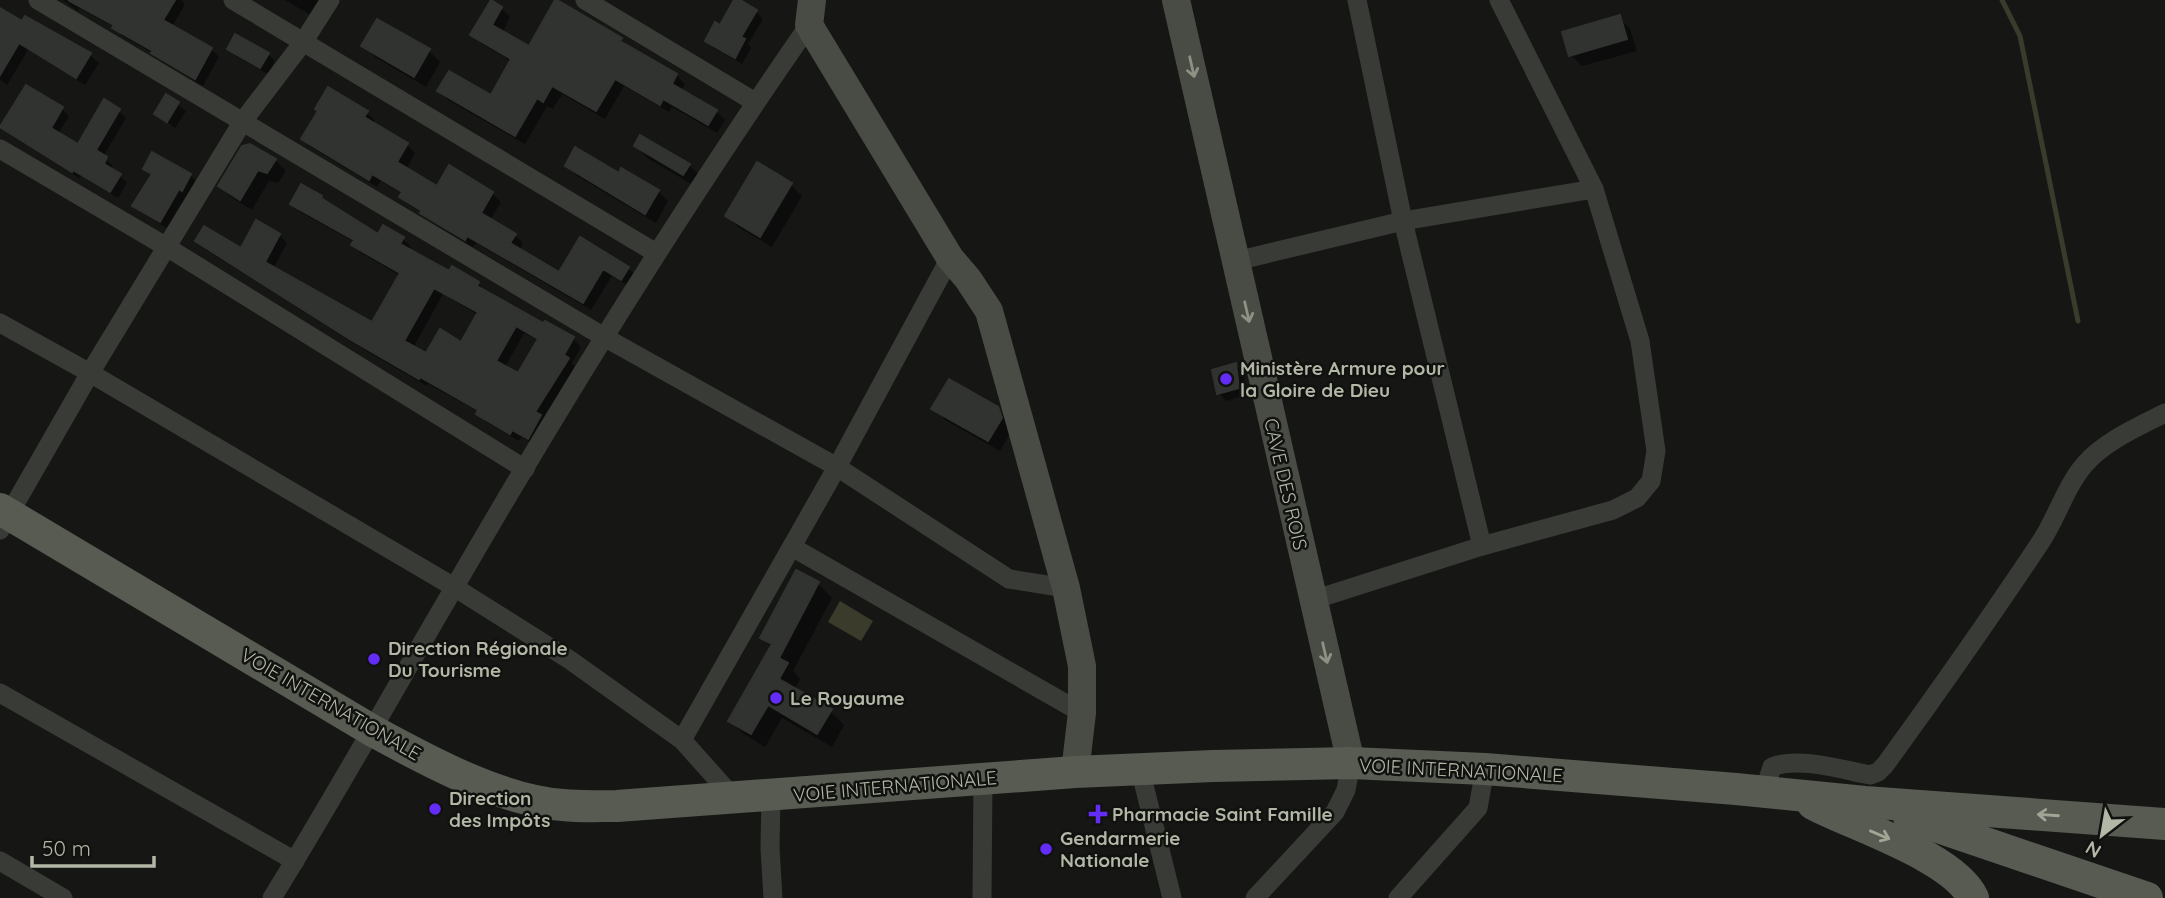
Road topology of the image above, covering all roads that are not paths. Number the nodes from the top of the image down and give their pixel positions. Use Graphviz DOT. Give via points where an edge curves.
graph roads {
  1 [pos="38,0"];
  2 [pos="233,0"];
  3 [pos="330,0"];
  4 [pos="585,0"];
  5 [pos="1177,0"];
  6 [pos="1357,0"];
  7 [pos="1499,0"];
  8 [pos="810,13"];
  9 [pos="304,41"];
  10 [pos="755,102"];
  11 [pos="243,121"];
  12 [pos="0,149"];
  13 [pos="1594,189"];
  14 [pos="1403,221"];
  15 [pos="166,246"];
  16 [pos="656,253"];
  17 [pos="950,258"];
  18 [pos="1236,261"];
  19 [pos="0,323"];
  20 [pos="604,337"];
  21 [pos="90,373"];
  22 [pos="2165,412"];
  23 [pos="837,467"];
  24 [pos="525,468"];
  25 [pos="3,518"];
  26 [pos="1482,546"];
  27 [pos="792,547"];
  28 [pos="454,587"];
  29 [pos="1066,588"];
  30 [pos="1313,600"];
  31 [pos="0,693"];
  32 [pos="1082,713"];
  33 [pos="373,731"];
  34 [pos="682,740"];
  35 [pos="1351,763"];
  36 [pos="1140,769"];
  37 [pos="1485,769"];
  38 [pos="1075,772"];
  39 [pos="983,779"];
  40 [pos="1764,792"];
  41 [pos="771,796"];
  42 [pos="1796,796"];
  43 [pos="733,797"];
  44 [pos="1864,802"];
  45 [pos="2165,824"];
  46 [pos="0,861"];
  47 [pos="295,861"];
  48 [pos="63,898"];
  49 [pos="272,898"];
  50 [pos="773,898"];
  51 [pos="982,898"];
  52 [pos="1172,898"];
  53 [pos="1255,898"];
  54 [pos="1398,898"];
  55 [pos="1973,898"];
  56 [pos="2147,898"];
  1 -- 11 [label="street"];
  2 -- 9 [label="street"];
  3 -- 9 [label="street"];
  4 -- 10 [label="street"];
  5 -- 18 [label="street, CAVE DES ROIS, one-way"];
  6 -- 14 [label="street"];
  7 -- 13 [label="street"];
  8 -- 10 [label="street"];
  8 -- 17 [label="street"];
  9 -- 11 [label="street"];
  9 -- 16 [label="street"];
  10 -- 16 [label="street"];
  11 -- 15 [label="street"];
  11 -- 20 [label="street"];
  12 -- 15 [label="street"];
  13 -- 14 [label="street"];
  13 -- 26 [label="street" via="1640,341 1656,451 1651,481 1637,498 1613,510"];
  14 -- 18 [label="street"];
  14 -- 26 [label="street"];
  15 -- 21 [label="street"];
  15 -- 24 [label="street"];
  16 -- 20 [label="street"];
  17 -- 23 [label="street"];
  17 -- 29 [label="street" via="989,311"];
  18 -- 30 [label="street, CAVE DES ROIS, one-way"];
  19 -- 21 [label="street"];
  20 -- 23 [label="street"];
  20 -- 24 [label="street"];
  21 -- 25 [label="street"];
  21 -- 28 [label="street"];
  22 -- 40 [label="street" via="2084,465 2043,539 1878,772 1870,775 1781,763 1772,767"];
  23 -- 27 [label="street"];
  23 -- 29 [label="street" via="1009,579"];
  24 -- 28 [label="street"];
  25 -- 33 [label="main road, VOIE INTERNATIONALE"];
  26 -- 30 [label="street"];
  27 -- 32 [label="street"];
  27 -- 34 [label="street"];
  28 -- 33 [label="street"];
  28 -- 34 [label="street" via="570,660"];
  29 -- 32 [label="street" via="1082,666"];
  30 -- 35 [label="street, CAVE DES ROIS, one-way"];
  31 -- 47 [label="street"];
  32 -- 38 [label="street"];
  33 -- 43 [label="main road, VOIE INTERNATIONALE" via="428,761 500,791 561,805 617,806"];
  33 -- 47 [label="street"];
  34 -- 43 [label="street"];
  35 -- 36 [label="main road, VOIE INTERNATIONALE"];
  35 -- 37 [label="main road, VOIE INTERNATIONALE"];
  35 -- 53 [label="street" via="1346,790 1335,812"];
  36 -- 38 [label="main road, VOIE INTERNATIONALE"];
  36 -- 52 [label="street"];
  37 -- 40 [label="main road, VOIE INTERNATIONALE"];
  37 -- 54 [label="street" via="1478,808"];
  38 -- 39 [label="main road, VOIE INTERNATIONALE"];
  39 -- 41 [label="main road, VOIE INTERNATIONALE"];
  39 -- 51 [label="street"];
  40 -- 42 [label="main road, VOIE INTERNATIONALE"];
  41 -- 43 [label="main road, VOIE INTERNATIONALE"];
  41 -- 50 [label="street"];
  42 -- 44 [label="main road, VOIE INTERNATIONALE"];
  42 -- 55 [label="main road, one-way" via="1925,854 1968,887"];
  45 -- 44 [label="main road, VOIE INTERNATIONALE, one-way"];
  44 -- 56 [label="main road, VOIE INTERNATIONALE"];
  46 -- 48 [label="street"];
  47 -- 49 [label="street"];
}
